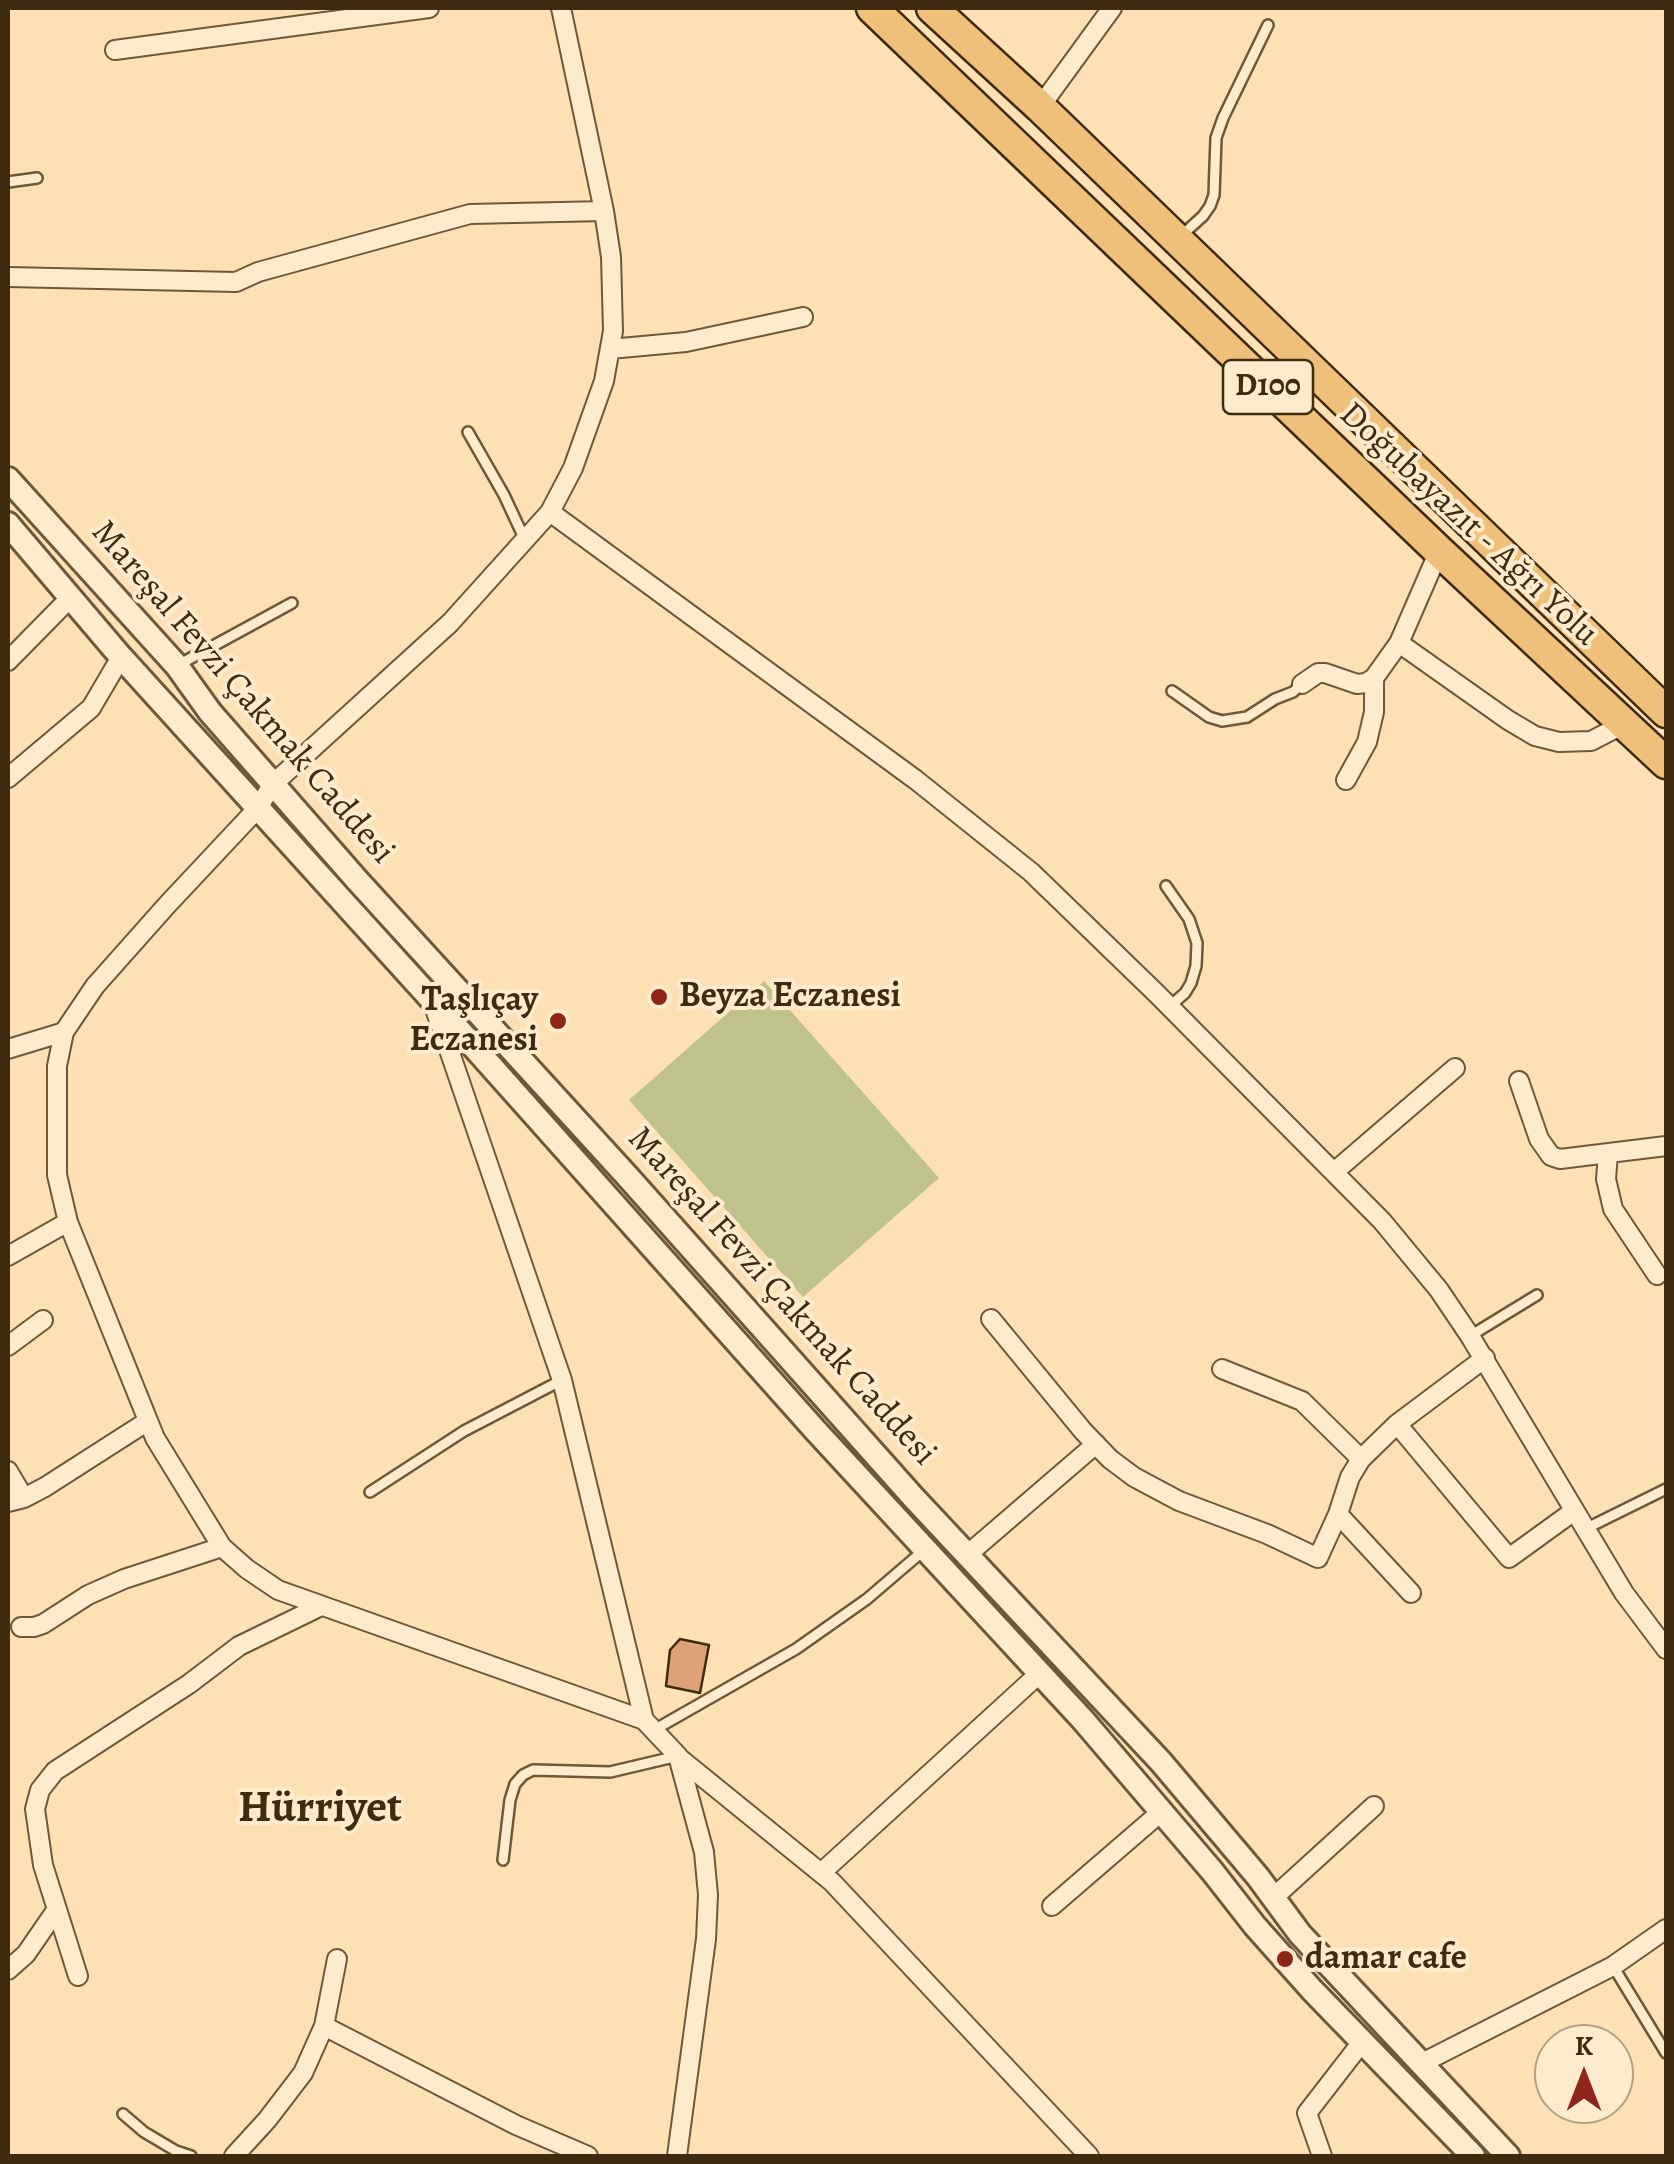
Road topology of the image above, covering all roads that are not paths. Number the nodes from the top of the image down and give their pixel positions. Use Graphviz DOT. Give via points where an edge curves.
graph roads {
  1 [pos="429,8"];
  2 [pos="561,8"];
  3 [pos="872,8"];
  4 [pos="932,8"];
  5 [pos="1112,8"];
  6 [pos="1268,25"];
  7 [pos="115,50"];
  8 [pos="1040,107"];
  9 [pos="37,178"];
  10 [pos="8,182"];
  11 [pos="604,211"];
  12 [pos="1176,240"];
  13 [pos="8,277"];
  14 [pos="803,317"];
  15 [pos="610,349"];
  16 [pos="468,432"];
  17 [pos="8,479"];
  18 [pos="550,512"];
  19 [pos="8,524"];
  20 [pos="525,540"];
  21 [pos="1439,551"];
  22 [pos="71,597"];
  23 [pos="292,603"];
  24 [pos="1399,643"];
  25 [pos="121,658"];
  26 [pos="8,661"];
  27 [pos="177,666"];
  28 [pos="1374,678"];
  29 [pos="1302,684"];
  30 [pos="1172,691"];
  31 [pos="1666,712"];
  32 [pos="1624,724"];
  33 [pos="1666,763"];
  34 [pos="8,778"];
  35 [pos="1346,780"];
  36 [pos="273,784"];
  37 [pos="257,808"];
  38 [pos="1166,886"];
  39 [pos="432,1001"];
  40 [pos="1169,1007"];
  41 [pos="64,1032"];
  42 [pos="8,1049"];
  43 [pos="1455,1068"];
  44 [pos="1519,1081"];
  45 [pos="1666,1146"];
  46 [pos="1608,1152"];
  47 [pos="1334,1172"];
  48 [pos="68,1222"];
  49 [pos="8,1256"];
  50 [pos="1657,1275"];
  51 [pos="1537,1295"];
  52 [pos="990,1319"];
  53 [pos="43,1320"];
  54 [pos="1470,1336"];
  55 [pos="8,1346"];
  56 [pos="1485,1358"];
  57 [pos="1222,1369"];
  58 [pos="562,1380"];
  59 [pos="148,1421"];
  60 [pos="1397,1424"];
  61 [pos="1096,1444"];
  62 [pos="1361,1459"];
  63 [pos="8,1470"];
  64 [pos="1666,1488"];
  65 [pos="370,1492"];
  66 [pos="16,1500"];
  67 [pos="1574,1510"];
  68 [pos="1338,1514"];
  69 [pos="1586,1529"];
  70 [pos="222,1547"];
  71 [pos="925,1550"];
  72 [pos="966,1555"];
  73 [pos="1411,1593"];
  74 [pos="319,1607"];
  75 [pos="21,1627"];
  76 [pos="1666,1649"];
  77 [pos="1040,1673"];
  78 [pos="649,1725"];
  79 [pos="678,1756"];
  80 [pos="1374,1806"];
  81 [pos="1162,1812"];
  82 [pos="503,1860"];
  83 [pos="821,1873"];
  84 [pos="1273,1898"];
  85 [pos="1052,1906"];
  86 [pos="57,1909"];
  87 [pos="1666,1929"];
  88 [pos="337,1959"];
  89 [pos="1614,1966"];
  90 [pos="8,1970"];
  91 [pos="78,1976"];
  92 [pos="324,2026"];
  93 [pos="1362,2042"];
  94 [pos="1666,2053"];
  95 [pos="1422,2063"];
  96 [pos="123,2114"];
  97 [pos="191,2156"];
  98 [pos="234,2156"];
  99 [pos="588,2156"];
  100 [pos="677,2156"];
  101 [pos="1089,2156"];
  102 [pos="1322,2156"];
  103 [pos="1473,2156"];
  104 [pos="1508,2156"];
  1 -- 7 [label="street"];
  2 -- 11 [label="street"];
  3 -- 21 [label="highway, Doğubayazıt - Ağrı Yolu / D100"];
  4 -- 8 [label="highway, Doğubayazıt - Ağrı Yolu / D100"];
  5 -- 8 [label="street"];
  6 -- 12 [label="lane" via="1222,118 1210,206"];
  8 -- 12 [label="highway, Doğubayazıt - Ağrı Yolu / D100"];
  9 -- 10 [label="lane"];
  11 -- 13 [label="street" via="470,214 236,282"];
  11 -- 15 [label="street" via="612,257"];
  12 -- 31 [label="highway, Doğubayazıt - Ağrı Yolu / D100"];
  14 -- 15 [label="street" via="686,342"];
  15 -- 18 [label="street" via="573,468"];
  16 -- 20 [label="lane"];
  17 -- 27 [label="street, Mareşal Fevzi Çakmak Caddesi"];
  18 -- 20 [label="street"];
  18 -- 40 [label="street" via="931,792 1031,872"];
  19 -- 22 [label="street, Mareşal Fevzi Çakmak Caddesi"];
  20 -- 36 [label="street" via="450,624"];
  21 -- 24 [label="street"];
  21 -- 32 [label="highway, Doğubayazıt - Ağrı Yolu / D100"];
  22 -- 25 [label="street, Mareşal Fevzi Çakmak Caddesi"];
  22 -- 26 [label="street"];
  23 -- 27 [label="lane"];
  24 -- 28 [label="street"];
  24 -- 32 [label="street" via="1535,736 1591,741"];
  25 -- 34 [label="street" via="91,708"];
  25 -- 37 [label="street, Mareşal Fevzi Çakmak Caddesi"];
  27 -- 36 [label="street, Mareşal Fevzi Çakmak Caddesi"];
  28 -- 29 [label="street" via="1357,684 1318,672"];
  28 -- 35 [label="street" via="1367,742"];
  29 -- 30 [label="lane" via="1222,722"];
  32 -- 33 [label="highway, Doğubayazıt - Ağrı Yolu / D100"];
  36 -- 37 [label="street"];
  36 -- 72 [label="street, Mareşal Fevzi Çakmak Caddesi"];
  37 -- 39 [label="street, Mareşal Fevzi Çakmak Caddesi"];
  37 -- 41 [label="street" via="95,986"];
  38 -- 40 [label="lane" via="1196,942 1191,983"];
  39 -- 58 [label="street"];
  39 -- 71 [label="street, Mareşal Fevzi Çakmak Caddesi"];
  40 -- 47 [label="street"];
  41 -- 42 [label="street"];
  41 -- 48 [label="street" via="56,1144"];
  43 -- 47 [label="street"];
  44 -- 46 [label="street" via="1550,1156"];
  45 -- 46 [label="street"];
  46 -- 50 [label="street" via="1613,1209"];
  47 -- 54 [label="street" via="1382,1221"];
  48 -- 49 [label="street"];
  48 -- 59 [label="street"];
  51 -- 54 [label="lane"];
  52 -- 61 [label="street"];
  53 -- 55 [label="street"];
  54 -- 56 [label="street"];
  56 -- 60 [label="street"];
  56 -- 67 [label="street"];
  57 -- 62 [label="street" via="1302,1401"];
  58 -- 65 [label="lane" via="464,1431"];
  58 -- 78 [label="street"];
  59 -- 66 [label="street"];
  59 -- 70 [label="street"];
  60 -- 62 [label="street"];
  60 -- 67 [label="street" via="1509,1558"];
  61 -- 68 [label="street" via="1134,1477 1318,1558"];
  61 -- 72 [label="street"];
  62 -- 68 [label="street"];
  63 -- 66 [label="street"];
  64 -- 69 [label="lane"];
  67 -- 69 [label="street"];
  68 -- 73 [label="street"];
  69 -- 76 [label="street"];
  70 -- 74 [label="street" via="278,1590"];
  70 -- 75 [label="street" via="124,1579 43,1624"];
  71 -- 77 [label="street, Mareşal Fevzi Çakmak Caddesi"];
  71 -- 78 [label="lane" via="796,1649"];
  72 -- 84 [label="street, Mareşal Fevzi Çakmak Caddesi" via="1161,1762"];
  74 -- 78 [label="street"];
  74 -- 86 [label="street" via="239,1646 56,1771 35,1809"];
  77 -- 81 [label="street, Mareşal Fevzi Çakmak Caddesi"];
  77 -- 83 [label="street"];
  78 -- 79 [label="street"];
  79 -- 82 [label="lane" via="610,1772 523,1775 510,1800"];
  79 -- 83 [label="street"];
  79 -- 100 [label="street" via="704,1852 708,1895"];
  80 -- 84 [label="street"];
  81 -- 85 [label="street"];
  81 -- 93 [label="street, Mareşal Fevzi Çakmak Caddesi" via="1254,1926"];
  83 -- 101 [label="street"];
  84 -- 95 [label="street, Mareşal Fevzi Çakmak Caddesi"];
  86 -- 90 [label="street"];
  86 -- 91 [label="street"];
  87 -- 89 [label="street"];
  88 -- 92 [label="street"];
  89 -- 94 [label="lane"];
  89 -- 95 [label="street"];
  92 -- 98 [label="street" via="303,2074"];
  92 -- 99 [label="street"];
  93 -- 102 [label="street" via="1307,2113"];
  93 -- 103 [label="street, Mareşal Fevzi Çakmak Caddesi"];
  95 -- 104 [label="street, Mareşal Fevzi Çakmak Caddesi"];
  96 -- 97 [label="lane"];
}
